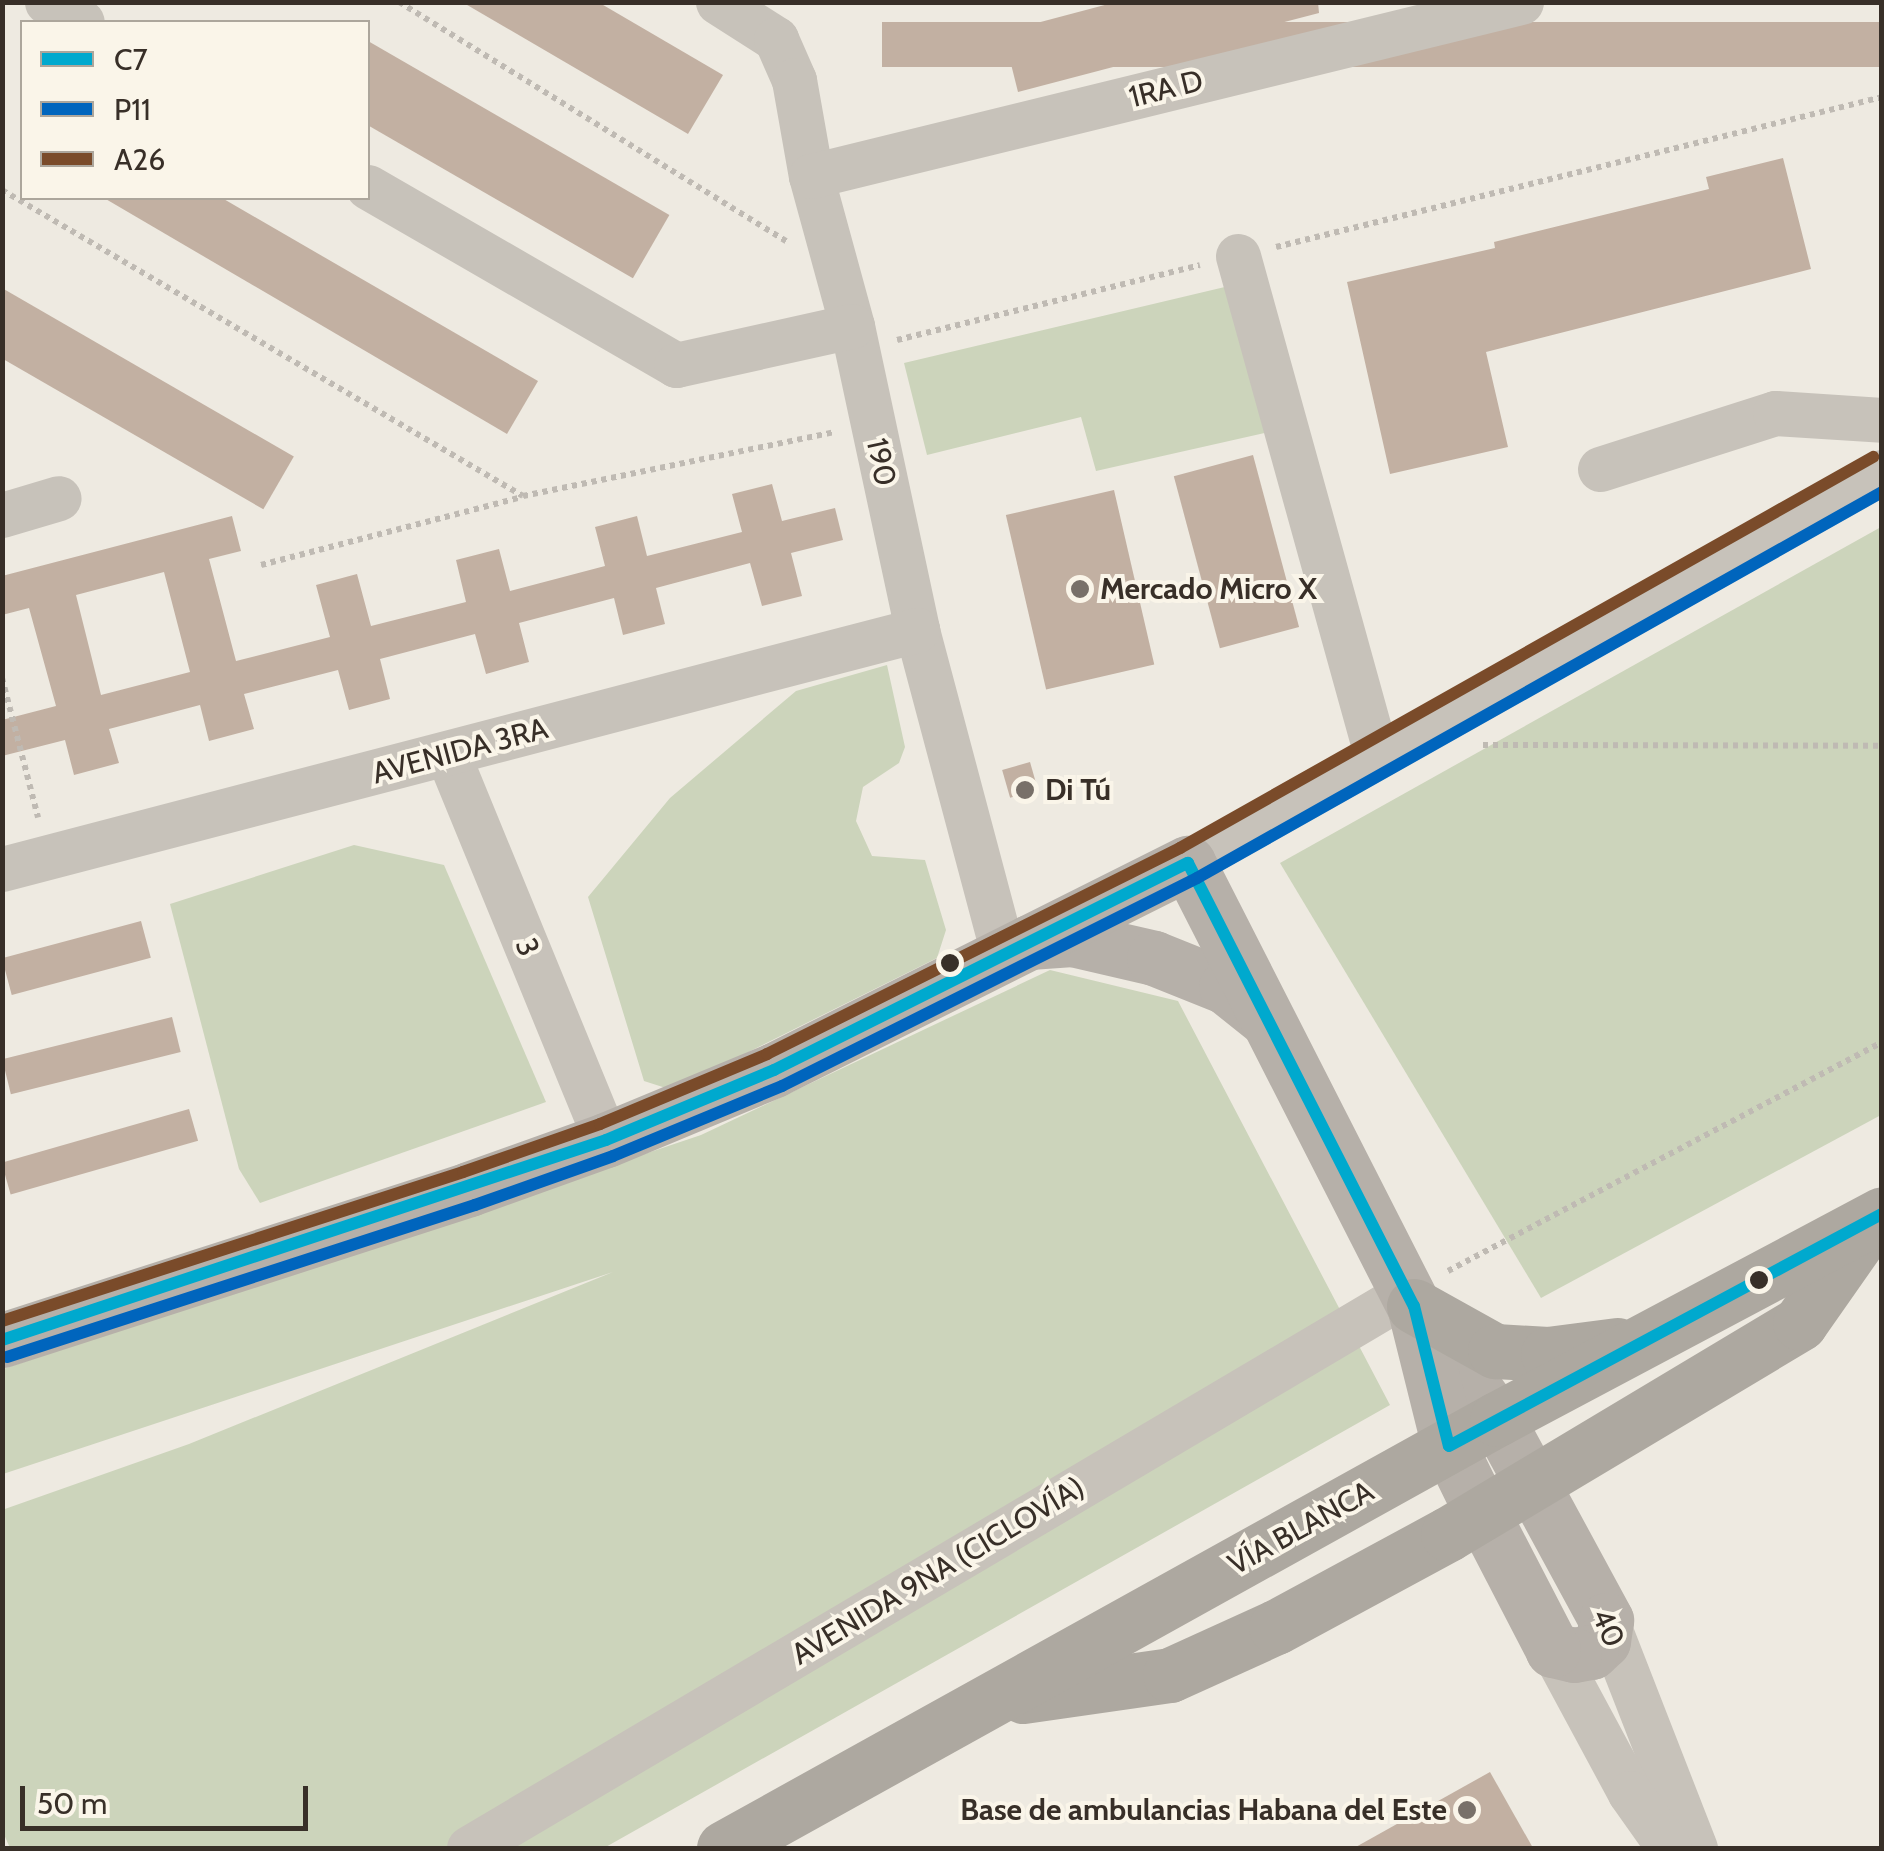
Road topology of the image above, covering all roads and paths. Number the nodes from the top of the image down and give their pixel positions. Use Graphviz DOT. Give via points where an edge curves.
graph roads {
  1 [pos="48,2"];
  2 [pos="400,2"];
  3 [pos="718,2"];
  4 [pos="1522,2"];
  5 [pos="79,20"];
  6 [pos="1882,97"];
  7 [pos="811,176"];
  8 [pos="370,188"];
  9 [pos="2,190"];
  10 [pos="1238,256"];
  11 [pos="837,272"];
  12 [pos="854,338"];
  13 [pos="1882,420"];
  14 [pos="873,424"];
  15 [pos="1600,469"];
  16 [pos="1882,472"];
  17 [pos="523,496"];
  18 [pos="59,498"];
  19 [pos="2,515"];
  20 [pos="261,565"];
  21 [pos="918,630"];
  22 [pos="2,678"];
  23 [pos="1472,744"];
  24 [pos="1882,746"];
  25 [pos="1376,754"];
  26 [pos="448,755"];
  27 [pos="48,857"];
  28 [pos="1188,863"];
  29 [pos="2,869"];
  30 [pos="1015,947"];
  31 [pos="1267,1020"];
  32 [pos="1882,1042"];
  33 [pos="606,1140"];
  34 [pos="1877,1216"];
  35 [pos="1410,1300"];
  36 [pos="2,1340"];
  37 [pos="1645,1342"];
  38 [pos="1497,1419"];
  39 [pos="1449,1446"];
  40 [pos="1534,1484"];
  41 [pos="1482,1513"];
  42 [pos="1606,1620"];
  43 [pos="1553,1650"];
  44 [pos="991,1700"];
  45 [pos="470,1848"];
  46 [pos="724,1848"];
  47 [pos="1669,1848"];
  48 [pos="1695,1848"];
  1 -- 5 [label="street"];
  2 -- 11 [label="path"];
  3 -- 7 [label="street, 190" via="776,40 794,80"];
  4 -- 7 [label="street, 1RA D"];
  6 -- 10 [label="path"];
  7 -- 11 [label="street, 190"];
  8 -- 12 [label="street" via="676,365"];
  9 -- 17 [label="path"];
  10 -- 12 [label="path"];
  10 -- 25 [label="street"];
  11 -- 12 [label="street, 190"];
  12 -- 14 [label="street, 190"];
  13 -- 15 [label="street" via="1775,413"];
  14 -- 17 [label="path"];
  14 -- 21 [label="street, 190"];
  16 -- 25 [label="street"];
  17 -- 20 [label="path"];
  18 -- 19 [label="street"];
  21 -- 26 [label="street, AVENIDA 3RA"];
  21 -- 30 [label="street, 190"];
  22 -- 27 [label="path"];
  23 -- 24 [label="path"];
  25 -- 28 [label="street"];
  26 -- 27 [label="street, AVENIDA 3RA"];
  26 -- 33 [label="street, 3"];
  27 -- 29 [label="street, AVENIDA 3RA"];
  28 -- 30 [label="main road"];
  28 -- 31 [label="main road"];
  30 -- 31 [label="main road" via="1072,939 1154,958 1226,987"];
  30 -- 33 [label="main road" via="774,1070"];
  31 -- 35 [label="main road"];
  32 -- 35 [label="path"];
  33 -- 36 [label="main road"];
  34 -- 37 [label="highway, VÍA BLANCA"];
  34 -- 40 [label="highway" via="1800,1323"];
  35 -- 37 [label="highway" via="1495,1352 1548,1354"];
  35 -- 38 [label="main road"];
  35 -- 39 [label="main road"];
  35 -- 45 [label="street, AVENIDA 9NA (CICLOVÍA)"];
  37 -- 38 [label="highway, VÍA BLANCA"];
  38 -- 39 [label="highway, VÍA BLANCA"];
  38 -- 40 [label="main road, 40"];
  39 -- 41 [label="main road, 40"];
  39 -- 44 [label="highway, VÍA BLANCA"];
  40 -- 41 [label="highway"];
  40 -- 42 [label="main road, 40"];
  41 -- 43 [label="main road, 40"];
  41 -- 44 [label="highway" via="1276,1627 1170,1675"];
  42 -- 43 [label="main road" via="1603,1641 1591,1652"];
  42 -- 48 [label="street, 40"];
  43 -- 47 [label="street, 40" via="1630,1793"];
  44 -- 46 [label="highway, VÍA BLANCA"];
}
